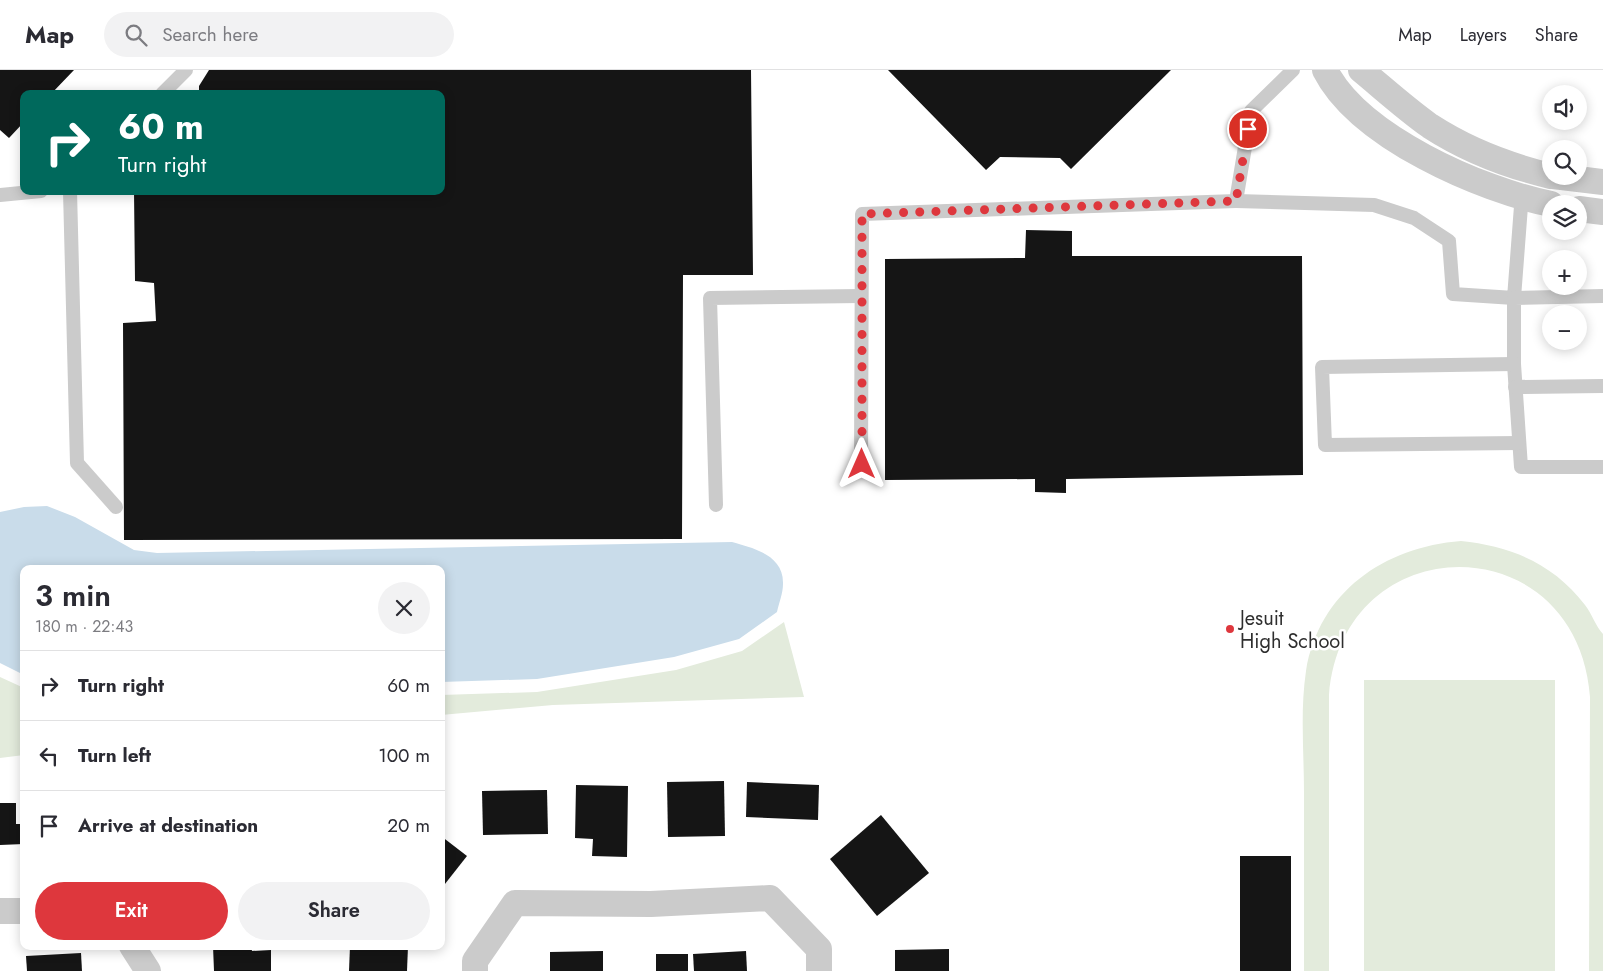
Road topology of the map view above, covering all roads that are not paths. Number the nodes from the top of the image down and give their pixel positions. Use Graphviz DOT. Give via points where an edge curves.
graph roads {
  1 [pos="186,70"];
  2 [pos="1293,70"];
  3 [pos="1325,70"];
  4 [pos="1362,70"];
  5 [pos="166,90"];
  6 [pos="1542,174"];
  7 [pos="1542,175"];
  8 [pos="1587,180"];
  9 [pos="1603,182"];
  10 [pos="20,193"];
  11 [pos="0,195"];
  12 [pos="70,195"];
  13 [pos="1521,197"];
  14 [pos="1236,201"];
  15 [pos="1542,202"];
  16 [pos="1587,210"];
  17 [pos="1603,212"];
  18 [pos="861,296"];
  19 [pos="1603,296"];
  20 [pos="1514,298"];
  21 [pos="1514,364"];
  22 [pos="1603,386"];
  23 [pos="1515,387"];
  24 [pos="1520,443"];
  25 [pos="862,464"];
  26 [pos="1603,467"];
  27 [pos="716,505"];
  28 [pos="116,508"];
  29 [pos="0,911"];
  30 [pos="20,911"];
  31 [pos="135,950"];
  32 [pos="148,971"];
  33 [pos="475,971"];
  34 [pos="819,971"];
  1 -- 5 [label="lane"];
  2 -- 14 [label="lane" via="1251,110"];
  3 -- 13 [label="street" via="1332,85 1383,131 1406,146 1457,173"];
  4 -- 6 [label="street" via="1432,127 1495,159"];
  7 -- 13 [label="lane"];
  8 -- 9 [label="street"];
  10 -- 11 [label="lane"];
  12 -- 28 [label="lane" via="77,463"];
  13 -- 15 [label="street"];
  13 -- 20 [label="lane"];
  14 -- 18 [label="lane" via="862,214"];
  14 -- 20 [label="lane" via="1374,205 1414,218 1449,241 1453,294"];
  16 -- 17 [label="street"];
  18 -- 25 [label="lane"];
  18 -- 27 [label="lane" via="710,298"];
  19 -- 20 [label="lane"];
  20 -- 21 [label="lane"];
  21 -- 23 [label="lane"];
  21 -- 24 [label="lane" via="1322,367 1325,445"];
  22 -- 23 [label="lane"];
  23 -- 24 [label="lane"];
  24 -- 26 [label="lane" via="1521,467"];
  29 -- 30 [label="street"];
  31 -- 32 [label="street"];
  33 -- 34 [label="street" via="475,961 516,903 651,904 770,898 819,949"];
}
